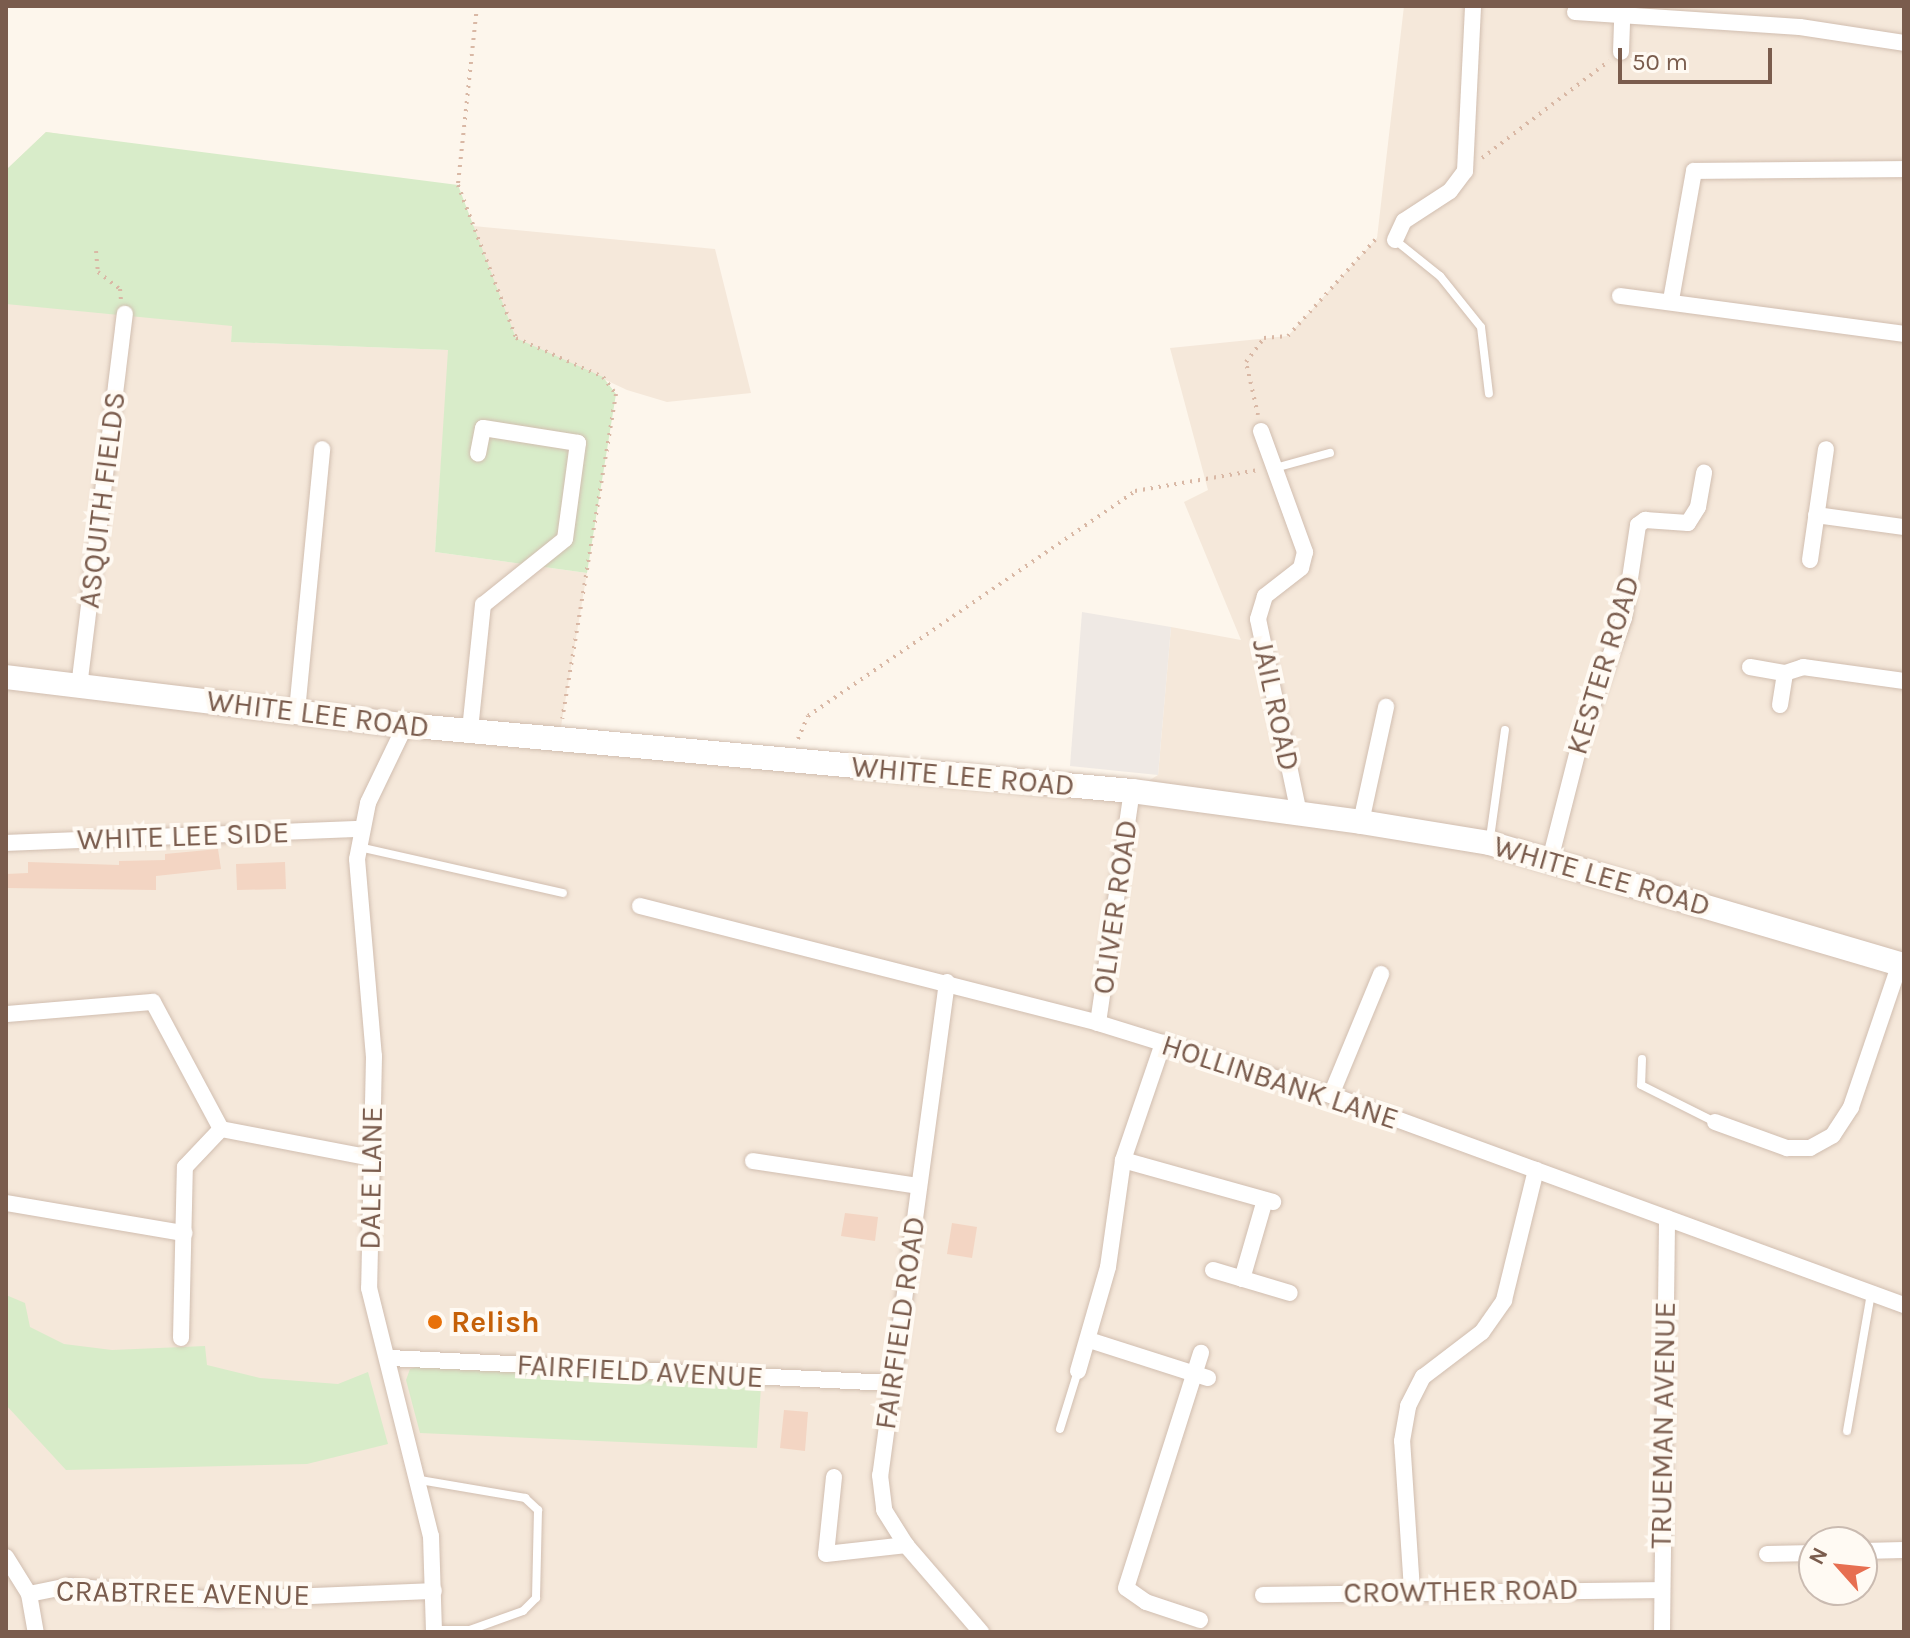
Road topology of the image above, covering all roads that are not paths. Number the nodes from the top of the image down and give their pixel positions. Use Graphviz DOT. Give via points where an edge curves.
graph roads {
  1 [pos="1473,6"];
  2 [pos="1575,12"];
  3 [pos="1622,19"];
  4 [pos="1904,43"];
  5 [pos="1621,52"];
  6 [pos="1904,169"];
  7 [pos="1395,240"];
  8 [pos="1620,296"];
  9 [pos="1671,300"];
  10 [pos="125,314"];
  11 [pos="1904,334"];
  12 [pos="1489,394"];
  13 [pos="1261,431"];
  14 [pos="322,449"];
  15 [pos="1826,449"];
  16 [pos="1330,453"];
  17 [pos="478,454"];
  18 [pos="1272,468"];
  19 [pos="1704,473"];
  20 [pos="1816,515"];
  21 [pos="1904,527"];
  22 [pos="1810,560"];
  23 [pos="1750,667"];
  24 [pos="1785,673"];
  25 [pos="6,677"];
  26 [pos="1904,681"];
  27 [pos="79,687"];
  28 [pos="1780,705"];
  29 [pos="1386,707"];
  30 [pos="297,711"];
  31 [pos="405,726"];
  32 [pos="470,730"];
  33 [pos="1505,730"];
  34 [pos="1132,791"];
  35 [pos="1299,814"];
  36 [pos="1361,822"];
  37 [pos="360,829"];
  38 [pos="6,843"];
  39 [pos="1489,843"];
  40 [pos="358,847"];
  41 [pos="1550,860"];
  42 [pos="563,893"];
  43 [pos="640,906"];
  44 [pos="1902,964"];
  45 [pos="1381,974"];
  46 [pos="947,982"];
  47 [pos="6,1014"];
  48 [pos="1098,1023"];
  49 [pos="1163,1043"];
  50 [pos="1642,1059"];
  51 [pos="1331,1095"];
  52 [pos="1715,1122"];
  53 [pos="221,1129"];
  54 [pos="372,1158"];
  55 [pos="1123,1160"];
  56 [pos="753,1161"];
  57 [pos="1536,1170"];
  58 [pos="918,1186"];
  59 [pos="6,1203"];
  60 [pos="1667,1218"];
  61 [pos="184,1233"];
  62 [pos="1213,1270"];
  63 [pos="1242,1279"];
  64 [pos="1290,1293"];
  65 [pos="1871,1293"];
  66 [pos="1904,1305"];
  67 [pos="181,1338"];
  68 [pos="1089,1340"];
  69 [pos="1201,1353"];
  70 [pos="390,1358"];
  71 [pos="1078,1371"];
  72 [pos="1201,1376"];
  73 [pos="890,1383"];
  74 [pos="1060,1429"];
  75 [pos="1847,1431"];
  76 [pos="834,1477"];
  77 [pos="420,1480"];
  78 [pos="906,1545"];
  79 [pos="1904,1550"];
  80 [pos="1878,1551"];
  81 [pos="1798,1553"];
  82 [pos="1767,1554"];
  83 [pos="6,1557"];
  84 [pos="1412,1590"];
  85 [pos="1659,1590"];
  86 [pos="434,1591"];
  87 [pos="29,1594"];
  88 [pos="1263,1595"];
  89 [pos="1200,1620"];
  90 [pos="434,1631"];
  91 [pos="36,1632"];
  92 [pos="981,1632"];
  93 [pos="1662,1632"];
  1 -- 7 [label="street" via="1465,171 1450,191 1404,221"];
  2 -- 3 [label="street"];
  3 -- 4 [label="street" via="1800,27"];
  3 -- 5 [label="street"];
  6 -- 9 [label="street" via="1694,171"];
  7 -- 12 [label="lane" via="1440,276 1481,327"];
  8 -- 9 [label="street"];
  9 -- 11 [label="street"];
  10 -- 27 [label="street, ASQUITH FIELDS"];
  13 -- 18 [label="street, JAIL ROAD"];
  14 -- 30 [label="street"];
  15 -- 20 [label="street"];
  16 -- 18 [label="lane"];
  17 -- 32 [label="street" via="483,428 578,443 565,539 483,605"];
  18 -- 35 [label="street, JAIL ROAD" via="1304,563 1265,596 1258,619"];
  19 -- 41 [label="street, KESTER ROAD" via="1698,507 1688,523 1645,520 1638,525 1624,618 1583,731"];
  20 -- 21 [label="street"];
  20 -- 22 [label="street"];
  23 -- 24 [label="street"];
  24 -- 26 [label="street" via="1803,667"];
  24 -- 28 [label="street"];
  25 -- 27 [label="main road, WHITE LEE ROAD"];
  27 -- 30 [label="main road, WHITE LEE ROAD"];
  29 -- 36 [label="street"];
  30 -- 31 [label="main road, WHITE LEE ROAD"];
  31 -- 32 [label="main road, WHITE LEE ROAD"];
  31 -- 37 [label="street, DALE LANE"];
  32 -- 34 [label="main road, WHITE LEE ROAD"];
  33 -- 39 [label="lane"];
  34 -- 35 [label="main road, WHITE LEE ROAD"];
  34 -- 48 [label="street, OLIVER ROAD"];
  35 -- 36 [label="main road, WHITE LEE ROAD"];
  36 -- 39 [label="main road, WHITE LEE ROAD"];
  37 -- 38 [label="street, WHITE LEE SIDE"];
  37 -- 40 [label="street, DALE LANE"];
  39 -- 41 [label="main road, WHITE LEE ROAD"];
  40 -- 42 [label="lane"];
  40 -- 54 [label="street, DALE LANE" via="374,1056"];
  41 -- 44 [label="main road, WHITE LEE ROAD"];
  43 -- 46 [label="street, HOLLINBANK LANE"];
  44 -- 52 [label="street" via="1851,1107 1833,1135 1810,1148 1787,1148"];
  45 -- 51 [label="street"];
  46 -- 48 [label="street, HOLLINBANK LANE"];
  46 -- 58 [label="street, FAIRFIELD ROAD"];
  47 -- 53 [label="street" via="153,1002"];
  48 -- 49 [label="street, HOLLINBANK LANE"];
  49 -- 51 [label="street, HOLLINBANK LANE"];
  49 -- 55 [label="street"];
  50 -- 52 [label="lane" via="1641,1085"];
  51 -- 57 [label="street, HOLLINBANK LANE"];
  53 -- 54 [label="street"];
  53 -- 61 [label="street" via="185,1167"];
  54 -- 70 [label="street, DALE LANE" via="369,1288 374,1322"];
  55 -- 63 [label="street" via="1269,1201"];
  55 -- 68 [label="street" via="1108,1267"];
  56 -- 58 [label="street"];
  57 -- 60 [label="street, HOLLINBANK LANE"];
  57 -- 84 [label="street" via="1504,1300 1482,1332 1423,1377 1408,1406 1402,1441"];
  58 -- 73 [label="street, FAIRFIELD ROAD"];
  59 -- 61 [label="street"];
  60 -- 65 [label="street, HOLLINBANK LANE"];
  60 -- 85 [label="street, TRUEMAN AVENUE"];
  61 -- 67 [label="street"];
  62 -- 63 [label="street"];
  63 -- 64 [label="street"];
  65 -- 66 [label="street, HOLLINBANK LANE"];
  65 -- 75 [label="lane"];
  68 -- 71 [label="street"];
  68 -- 72 [label="street"];
  69 -- 72 [label="street"];
  70 -- 73 [label="street, FAIRFIELD AVENUE"];
  70 -- 77 [label="street, DALE LANE"];
  71 -- 74 [label="lane"];
  72 -- 89 [label="street" via="1126,1588 1146,1602"];
  73 -- 78 [label="street, FAIRFIELD ROAD" via="880,1475 884,1510"];
  76 -- 78 [label="street" via="826,1554"];
  77 -- 86 [label="street, DALE LANE"];
  77 -- 90 [label="lane" via="525,1498 538,1510 536,1598 523,1611 470,1630"];
  78 -- 92 [label="street, FAIRFIELD ROAD"];
  79 -- 80 [label="street"];
  81 -- 82 [label="street"];
  83 -- 87 [label="street"];
  84 -- 85 [label="street, CROWTHER ROAD"];
  84 -- 88 [label="street, CROWTHER ROAD"];
  85 -- 93 [label="street, TRUEMAN AVENUE"];
  86 -- 87 [label="street, CRABTREE AVENUE" via="218,1600 69,1586"];
  86 -- 90 [label="street, DALE LANE"];
  87 -- 91 [label="street"];
}
